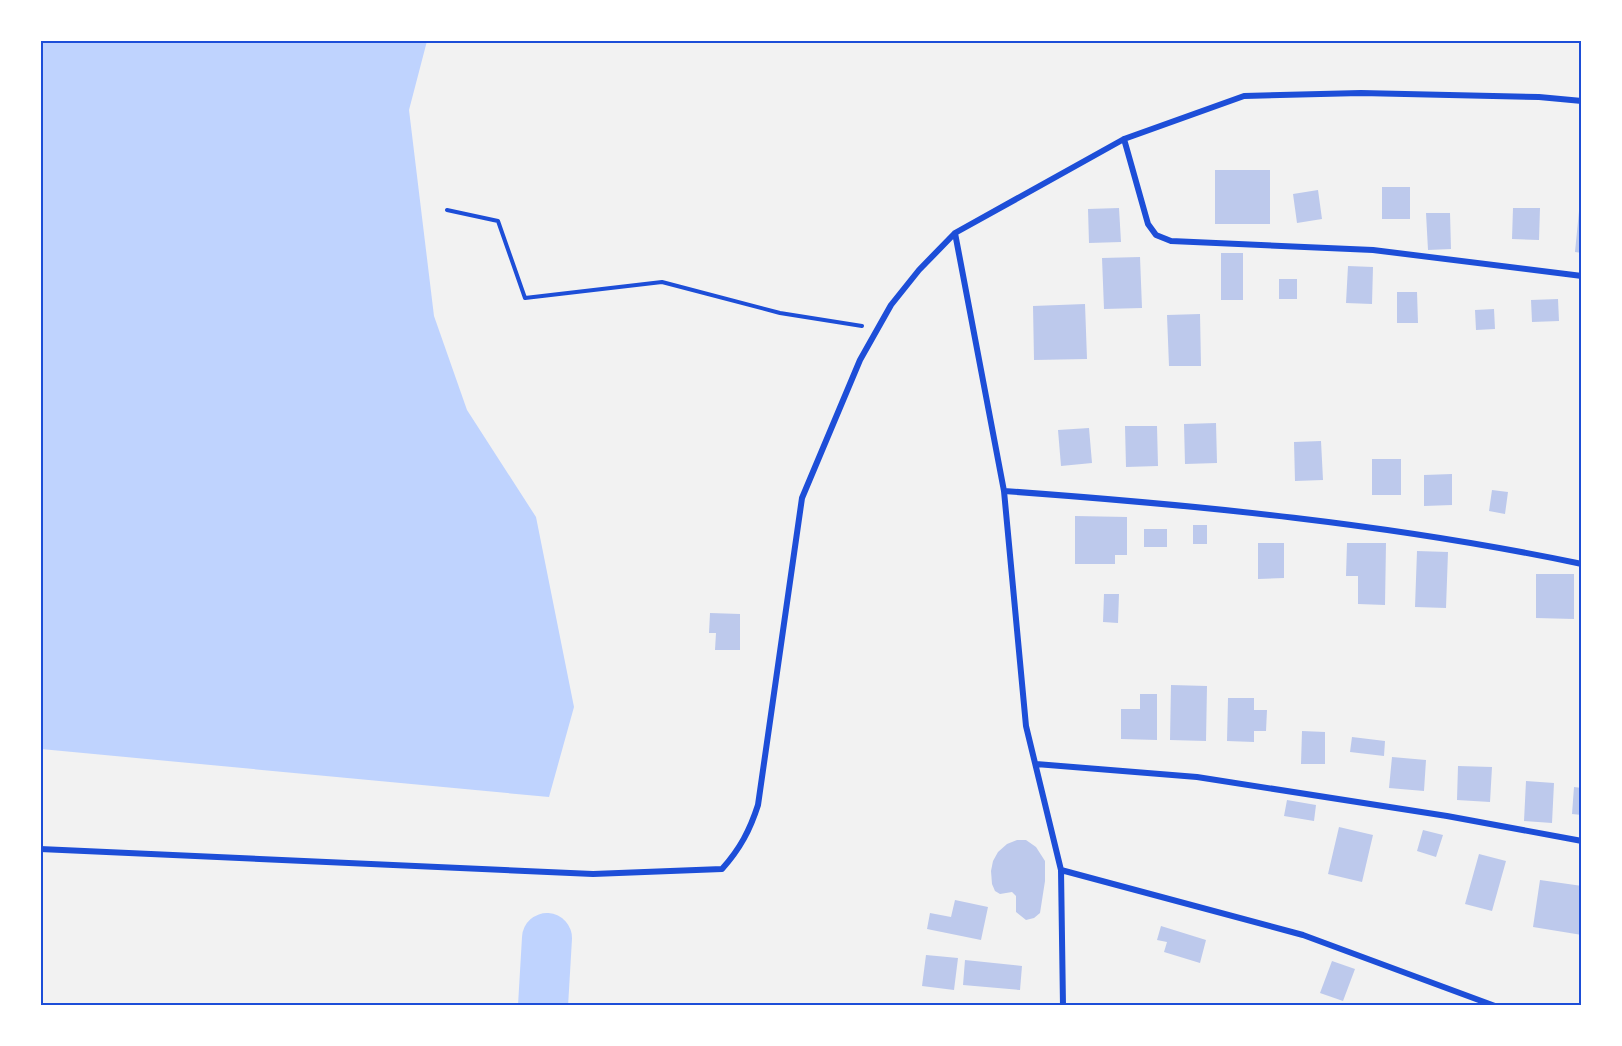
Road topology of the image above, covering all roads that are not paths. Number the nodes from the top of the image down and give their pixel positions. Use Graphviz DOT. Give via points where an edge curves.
graph roads {
  1 [pos="1581,101"];
  2 [pos="1124,139"];
  3 [pos="955,233"];
  4 [pos="1581,276"];
  5 [pos="1004,491"];
  6 [pos="1581,564"];
  7 [pos="1036,764"];
  8 [pos="1581,841"];
  9 [pos="40,849"];
  10 [pos="1061,870"];
  11 [pos="1063,1005"];
  12 [pos="1495,1005"];
  1 -- 2 [label="street" via="1361,93 1244,96"];
  2 -- 3 [label="street"];
  2 -- 4 [label="street" via="1148,224 1156,236 1171,241 1373,250"];
  3 -- 5 [label="street"];
  3 -- 9 [label="street" via="905,287 877,329 802,498 758,805 750,830 722,869 593,874"];
  5 -- 6 [label="street" via="1345,523"];
  5 -- 7 [label="street" via="1026,726"];
  7 -- 8 [label="street" via="1197,777"];
  7 -- 10 [label="street"];
  10 -- 11 [label="street"];
  10 -- 12 [label="street" via="1303,935"];
}
